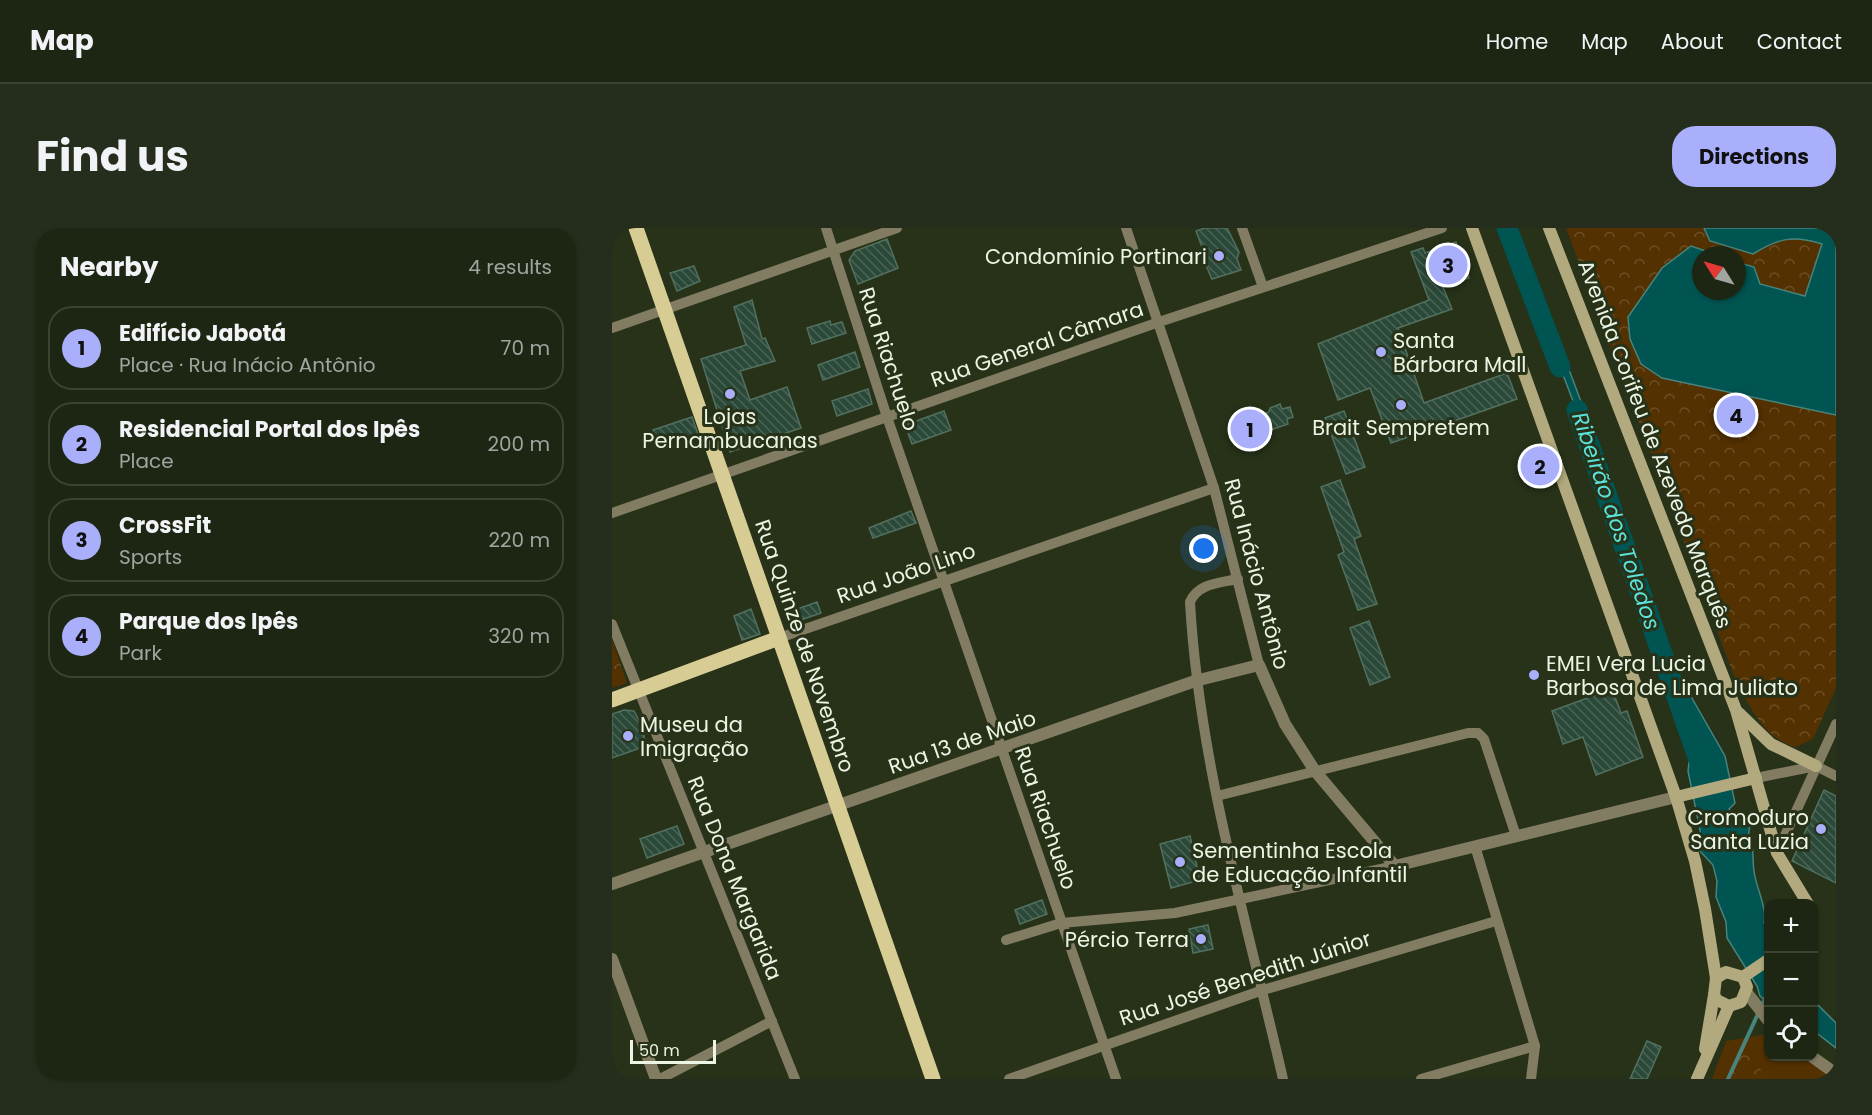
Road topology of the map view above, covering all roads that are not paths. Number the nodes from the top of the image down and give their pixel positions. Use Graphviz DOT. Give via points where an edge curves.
graph roads {
  1 [pos="636,228"];
  2 [pos="826,228"];
  3 [pos="897,228"];
  4 [pos="1126,228"];
  5 [pos="1242,228"];
  6 [pos="1442,228"];
  7 [pos="1472,228"];
  8 [pos="1549,228"];
  9 [pos="834,250"];
  10 [pos="1263,287"];
  11 [pos="664,308"];
  12 [pos="1159,322"];
  13 [pos="612,328"];
  14 [pos="887,417"];
  15 [pos="723,473"];
  16 [pos="1214,488"];
  17 [pos="612,513"];
  18 [pos="1238,579"];
  19 [pos="945,582"];
  20 [pos="612,624"];
  21 [pos="779,638"];
  22 [pos="1259,665"];
  23 [pos="1195,681"];
  24 [pos="639,691"];
  25 [pos="612,700"];
  26 [pos="1736,710"];
  27 [pos="1836,724"];
  28 [pos="1002,749"];
  29 [pos="1816,766"];
  30 [pos="1315,771"];
  31 [pos="1836,776"];
  32 [pos="1750,779"];
  33 [pos="1682,795"];
  34 [pos="1217,796"];
  35 [pos="838,806"];
  36 [pos="1516,836"];
  37 [pos="1475,846"];
  38 [pos="704,853"];
  39 [pos="1777,853"];
  40 [pos="1395,866"];
  41 [pos="612,884"];
  42 [pos="1806,899"];
  43 [pos="1240,900"];
  44 [pos="1496,921"];
  45 [pos="1061,923"];
  46 [pos="1006,940"];
  47 [pos="612,959"];
  48 [pos="1764,963"];
  49 [pos="1745,975"];
  50 [pos="1716,978"];
  51 [pos="1263,990"];
  52 [pos="1747,993"];
  53 [pos="1714,995"];
  54 [pos="1733,1005"];
  55 [pos="1758,1009"];
  56 [pos="1764,1016"];
  57 [pos="772,1021"];
  58 [pos="1104,1044"];
  59 [pos="1535,1046"];
  60 [pos="1818,1061"];
  61 [pos="1699,1073"];
  62 [pos="1836,1074"];
  63 [pos="658,1079"];
  64 [pos="795,1079"];
  65 [pos="933,1079"];
  66 [pos="1009,1079"];
  67 [pos="1116,1079"];
  68 [pos="1283,1079"];
  69 [pos="1421,1079"];
  70 [pos="1531,1079"];
  1 -- 11 [label="main road, Rua Quinze de Novembro"];
  2 -- 9 [label="street, Rua Riachuelo"];
  3 -- 9 [label="street"];
  4 -- 12 [label="street, Rua Inácio Antônio"];
  5 -- 10 [label="street"];
  6 -- 10 [label="street, Rua General Câmara"];
  7 -- 33 [label="main road"];
  8 -- 26 [label="main road, Avenida Corifeu de Azevedo Marquês"];
  9 -- 11 [label="street"];
  9 -- 14 [label="street, Rua Riachuelo"];
  10 -- 12 [label="street, Rua General Câmara"];
  11 -- 13 [label="street"];
  11 -- 15 [label="main road, Rua Quinze de Novembro"];
  12 -- 14 [label="street, Rua General Câmara"];
  12 -- 16 [label="street, Rua Inácio Antônio"];
  14 -- 15 [label="street, Rua General Câmara"];
  14 -- 19 [label="street, Rua Riachuelo"];
  15 -- 17 [label="street, Rua General Câmara"];
  15 -- 21 [label="main road, Rua Quinze de Novembro"];
  16 -- 18 [label="street, Rua Inácio Antônio"];
  16 -- 19 [label="street, Rua João Lino"];
  18 -- 22 [label="street, Rua Inácio Antônio"];
  18 -- 23 [label="street" via="1207,585 1190,602"];
  19 -- 21 [label="street, Rua João Lino"];
  19 -- 28 [label="street, Rua Riachuelo"];
  20 -- 24 [label="street, Rua Dona Margarida"];
  21 -- 24 [label="main road, Rua João Lino"];
  21 -- 35 [label="main road, Rua Quinze de Novembro"];
  22 -- 23 [label="street, Rua 13 de Maio"];
  22 -- 30 [label="street, Rua Inácio Antônio" via="1285,724"];
  23 -- 28 [label="street, Rua 13 de Maio"];
  23 -- 34 [label="street"];
  24 -- 25 [label="main road, Rua João Lino"];
  24 -- 38 [label="street, Rua Dona Margarida"];
  26 -- 29 [label="main road" via="1771,744"];
  26 -- 32 [label="main road, Avenida Corifeu de Azevedo Marquês"];
  27 -- 29 [label="street"];
  28 -- 35 [label="street, Rua 13 de Maio"];
  28 -- 45 [label="street, Rua Riachuelo"];
  29 -- 31 [label="street"];
  29 -- 32 [label="street"];
  29 -- 39 [label="street"];
  30 -- 34 [label="street"];
  30 -- 36 [label="street" via="1478,733 1484,739"];
  30 -- 40 [label="street, Rua Inácio Antônio"];
  32 -- 33 [label="main road"];
  32 -- 39 [label="main road, Avenida Corifeu de Azevedo Marquês"];
  33 -- 36 [label="street"];
  33 -- 50 [label="main road"];
  34 -- 43 [label="street"];
  35 -- 38 [label="street, Rua 13 de Maio"];
  35 -- 65 [label="main road, Rua Quinze de Novembro"];
  36 -- 37 [label="street"];
  37 -- 40 [label="street"];
  37 -- 44 [label="street"];
  38 -- 41 [label="street, Rua 13 de Maio"];
  38 -- 57 [label="street, Rua Dona Margarida"];
  39 -- 42 [label="main road, Avenida Corifeu de Azevedo Marquês"];
  40 -- 43 [label="street"];
  43 -- 45 [label="street" via="1176,913"];
  43 -- 51 [label="street"];
  44 -- 51 [label="street, Rua José Benedith Júnior"];
  44 -- 59 [label="street"];
  45 -- 46 [label="street"];
  45 -- 58 [label="street, Rua Riachuelo"];
  47 -- 63 [label="street"];
  48 -- 49 [label="main road"];
  49 -- 50 [label="main road" via="1726,972"];
  49 -- 52 [label="main road"];
  50 -- 53 [label="main road"];
  51 -- 58 [label="street, Rua José Benedith Júnior"];
  51 -- 68 [label="street"];
  52 -- 54 [label="main road"];
  52 -- 55 [label="street"];
  53 -- 54 [label="main road" via="1722,1004"];
  53 -- 61 [label="main road"];
  54 -- 55 [label="street"];
  54 -- 61 [label="main road"];
  55 -- 56 [label="street"];
  57 -- 63 [label="street"];
  57 -- 64 [label="street, Rua Dona Margarida"];
  58 -- 66 [label="street, Rua José Benedith Júnior"];
  58 -- 67 [label="street, Rua Riachuelo"];
  59 -- 69 [label="street"];
  59 -- 70 [label="street"];
  60 -- 62 [label="street"];
}
